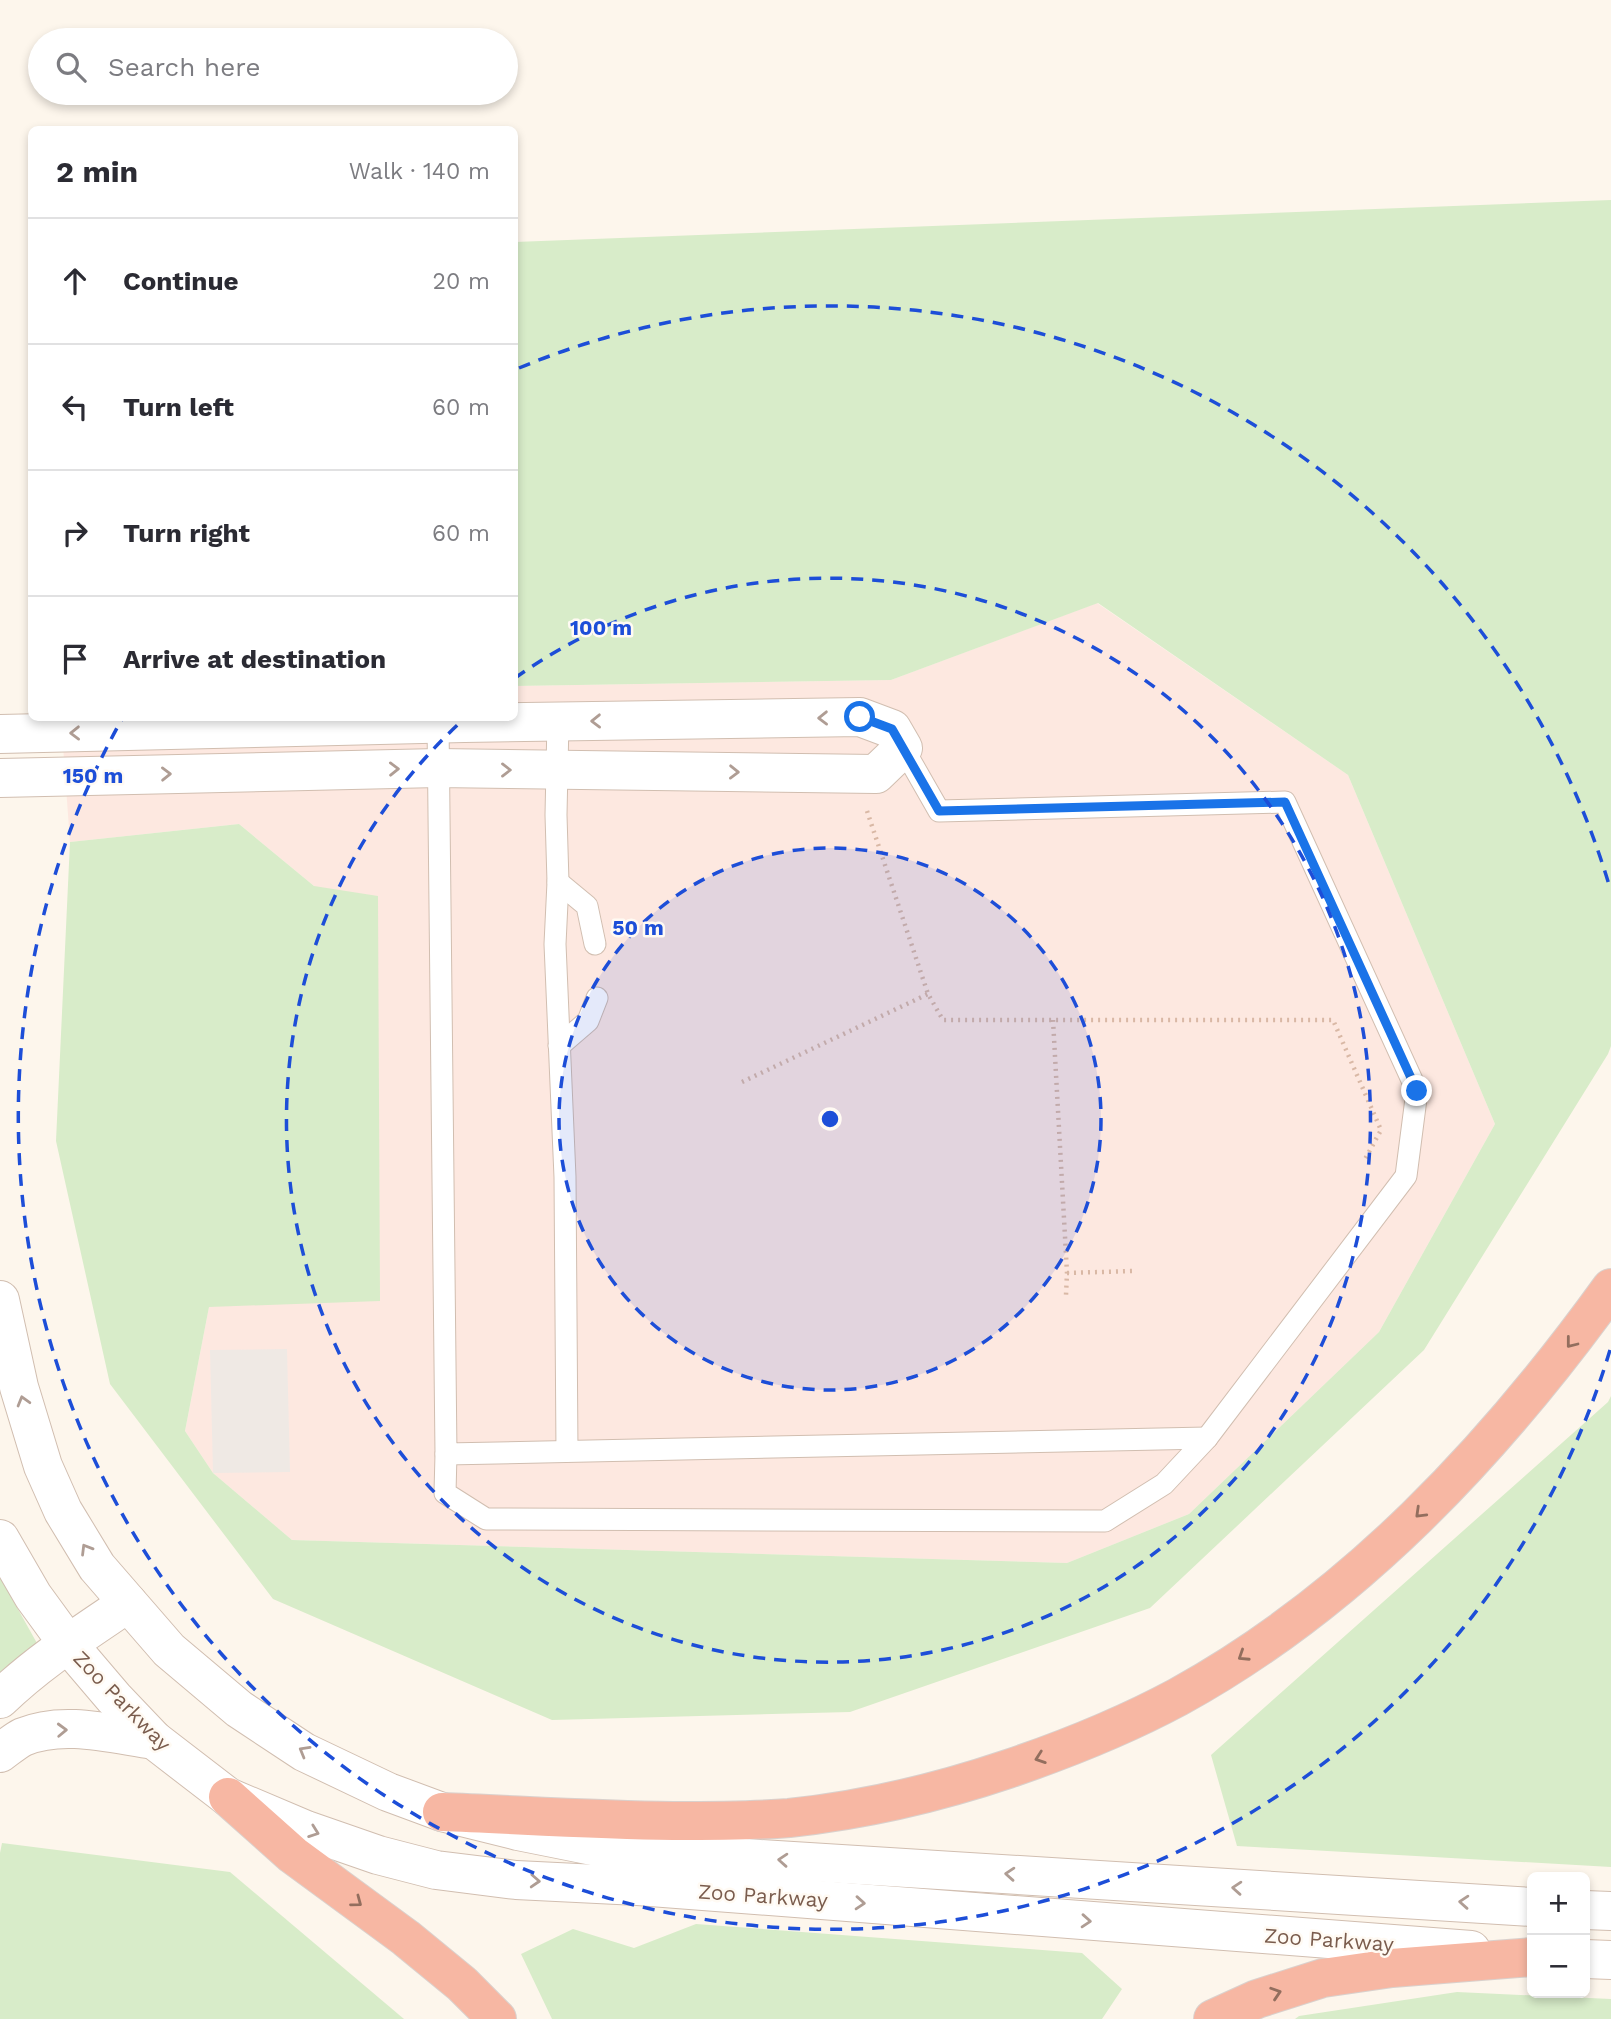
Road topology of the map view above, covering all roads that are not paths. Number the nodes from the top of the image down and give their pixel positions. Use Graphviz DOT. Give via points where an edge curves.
graph roads {
  1 [pos="558,721"];
  2 [pos="438,723"];
  3 [pos="0,734"];
  4 [pos="903,748"];
  5 [pos="438,768"];
  6 [pos="557,770"];
  7 [pos="0,778"];
  8 [pos="558,882"];
  9 [pos="595,944"];
  10 [pos="597,998"];
  11 [pos="559,1046"];
  12 [pos="1611,1288"];
  13 [pos="0,1306"];
  14 [pos="1207,1438"];
  15 [pos="567,1451"];
  16 [pos="446,1454"];
  17 [pos="0,1539"];
  18 [pos="128,1603"];
  19 [pos="68,1644"];
  20 [pos="0,1699"];
  21 [pos="154,1740"];
  22 [pos="0,1753"];
  23 [pos="228,1797"];
  24 [pos="442,1812"];
  25 [pos="1527,1907"];
  26 [pos="1590,1910"];
  27 [pos="1611,1912"];
  28 [pos="1527,1956"];
  29 [pos="1527,1956"];
  30 [pos="1590,1959"];
  31 [pos="1611,1960"];
  32 [pos="497,2019"];
  33 [pos="1213,2019"];
  1 -- 2 [label="street"];
  4 -- 1 [label="street, one-way" via="892,729 860,717"];
  1 -- 6 [label="lane"];
  2 -- 3 [label="street, one-way"];
  2 -- 5 [label="lane"];
  6 -- 4 [label="street, one-way" via="876,774"];
  4 -- 14 [label="lane" via="939,811 1285,802 1417,1091 1406,1176"];
  5 -- 6 [label="street, one-way"];
  7 -- 5 [label="street, one-way"];
  5 -- 16 [label="lane"];
  6 -- 8 [label="lane"];
  8 -- 9 [label="lane" via="587,906"];
  8 -- 11 [label="lane"];
  10 -- 11 [label="lane" via="588,1021"];
  11 -- 15 [label="lane"];
  12 -- 24 [label="highway, one-way" via="1522,1404 1374,1557 1247,1654 1178,1697 1106,1733 968,1783 897,1801 788,1818 632,1820"];
  18 -- 13 [label="street, Zoo Parkway, one-way" via="97,1567 63,1511 43,1466"];
  14 -- 15 [label="lane"];
  14 -- 16 [label="lane" via="1164,1484 1105,1521 486,1519 445,1493"];
  15 -- 16 [label="lane"];
  17 -- 19 [label="street, Zoo Parkway"];
  18 -- 19 [label="street"];
  24 -- 18 [label="street, Zoo Parkway, one-way" via="387,1792 304,1752 239,1709 169,1650"];
  19 -- 20 [label="street"];
  19 -- 21 [label="street, Zoo Parkway"];
  22 -- 21 [label="street, one-way" via="21,1738 45,1730"];
  21 -- 23 [label="street, Zoo Parkway"];
  23 -- 28 [label="street, Zoo Parkway, one-way" via="378,1855 436,1870 516,1880"];
  23 -- 32 [label="highway, one-way" via="293,1855 462,1984"];
  25 -- 24 [label="street, Zoo Parkway, one-way" via="598,1847"];
  26 -- 27 [label="street"];
  33 -- 29 [label="highway, one-way" via="1323,1978"];
  30 -- 31 [label="street"];
}
